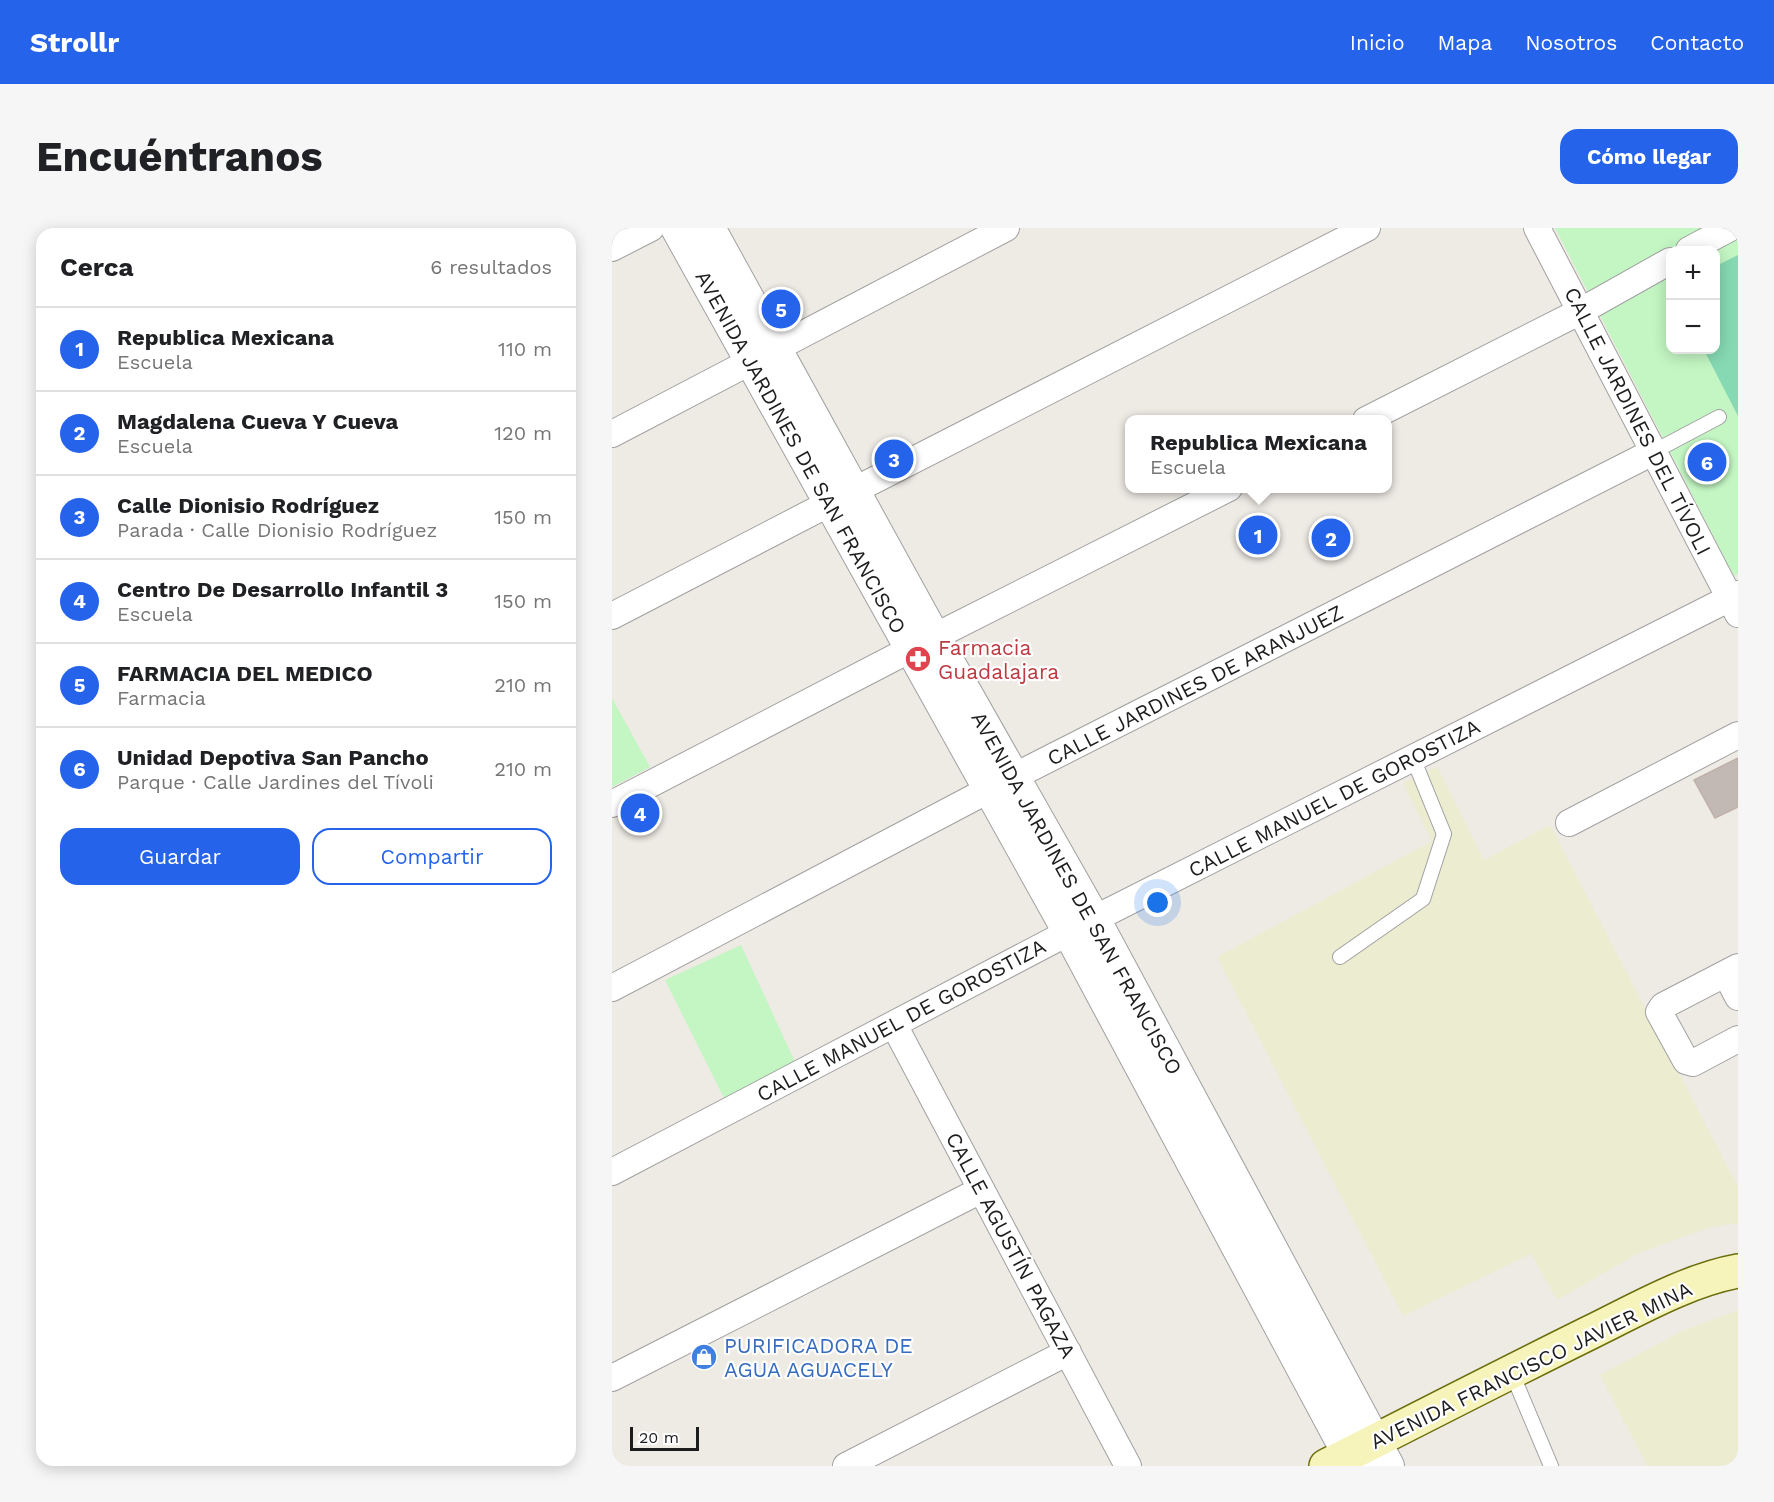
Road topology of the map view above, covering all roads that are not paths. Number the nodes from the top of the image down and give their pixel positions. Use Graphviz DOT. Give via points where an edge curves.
graph roads {
  1 [pos="651,228"];
  2 [pos="677,228"];
  3 [pos="708,228"];
  4 [pos="1006,228"];
  5 [pos="1367,228"];
  6 [pos="1537,228"];
  7 [pos="1730,228"];
  8 [pos="1696,246"];
  9 [pos="612,248"];
  10 [pos="1666,264"];
  11 [pos="1581,311"];
  12 [pos="763,355"];
  13 [pos="1376,415"];
  14 [pos="1719,417"];
  15 [pos="612,434"];
  16 [pos="1653,452"];
  17 [pos="1221,493"];
  18 [pos="841,497"];
  19 [pos="1735,602"];
  20 [pos="612,616"];
  21 [pos="923,643"];
  22 [pos="1738,735"];
  23 [pos="1413,758"];
  24 [pos="1001,783"];
  25 [pos="612,804"];
  26 [pos="1569,823"];
  27 [pos="1082,925"];
  28 [pos="1340,957"];
  29 [pos="1732,971"];
  30 [pos="612,988"];
  31 [pos="1738,997"];
  32 [pos="894,1024"];
  33 [pos="1738,1039"];
  34 [pos="612,1172"];
  35 [pos="981,1190"];
  36 [pos="1738,1271"];
  37 [pos="1068,1352"];
  38 [pos="1511,1371"];
  39 [pos="612,1378"];
  40 [pos="1359,1459"];
  41 [pos="846,1466"];
  42 [pos="1128,1466"];
  43 [pos="1551,1466"];
  1 -- 9 [label="street"];
  2 -- 12 [label="street, AVENIDA JARDINES DE SAN FRANCISCO"];
  3 -- 12 [label="street, AVENIDA JARDINES DE SAN FRANCISCO"];
  4 -- 12 [label="street"];
  5 -- 18 [label="street"];
  6 -- 11 [label="street, CALLE JARDINES DEL TÍVOLI"];
  7 -- 8 [label="street"];
  10 -- 11 [label="street"];
  11 -- 13 [label="street"];
  11 -- 16 [label="street, CALLE JARDINES DEL TÍVOLI"];
  12 -- 15 [label="street"];
  12 -- 18 [label="street, AVENIDA JARDINES DE SAN FRANCISCO"];
  14 -- 16 [label="lane"];
  16 -- 19 [label="street, CALLE JARDINES DEL TÍVOLI"];
  16 -- 24 [label="street, CALLE JARDINES DE ARANJUEZ"];
  17 -- 21 [label="street"];
  18 -- 20 [label="street"];
  18 -- 21 [label="street, AVENIDA JARDINES DE SAN FRANCISCO"];
  19 -- 23 [label="street, CALLE MANUEL DE GOROSTIZA"];
  21 -- 24 [label="street, AVENIDA JARDINES DE SAN FRANCISCO"];
  21 -- 25 [label="street"];
  22 -- 26 [label="street"];
  23 -- 27 [label="street, CALLE MANUEL DE GOROSTIZA"];
  23 -- 28 [label="lane" via="1444,834 1423,898"];
  24 -- 27 [label="street, AVENIDA JARDINES DE SAN FRANCISCO"];
  24 -- 30 [label="street, CALLE JARDINES DE ARANJUEZ"];
  27 -- 32 [label="street, CALLE MANUEL DE GOROSTIZA"];
  27 -- 40 [label="street, AVENIDA JARDINES DE SAN FRANCISCO"];
  29 -- 31 [label="street"];
  29 -- 33 [label="street" via="1659,1012 1686,1062 1693,1064"];
  32 -- 34 [label="street, CALLE MANUEL DE GOROSTIZA"];
  32 -- 35 [label="street, CALLE AGUSTÍN PAGAZA"];
  35 -- 37 [label="street, CALLE AGUSTÍN PAGAZA"];
  35 -- 39 [label="street"];
  36 -- 38 [label="main road, AVENIDA FRANCISCO JAVIER MINA" via="1675,1292"];
  37 -- 41 [label="street"];
  37 -- 42 [label="street, CALLE AGUSTÍN PAGAZA"];
  38 -- 40 [label="main road, AVENIDA FRANCISCO JAVIER MINA"];
  38 -- 43 [label="lane"];
}
